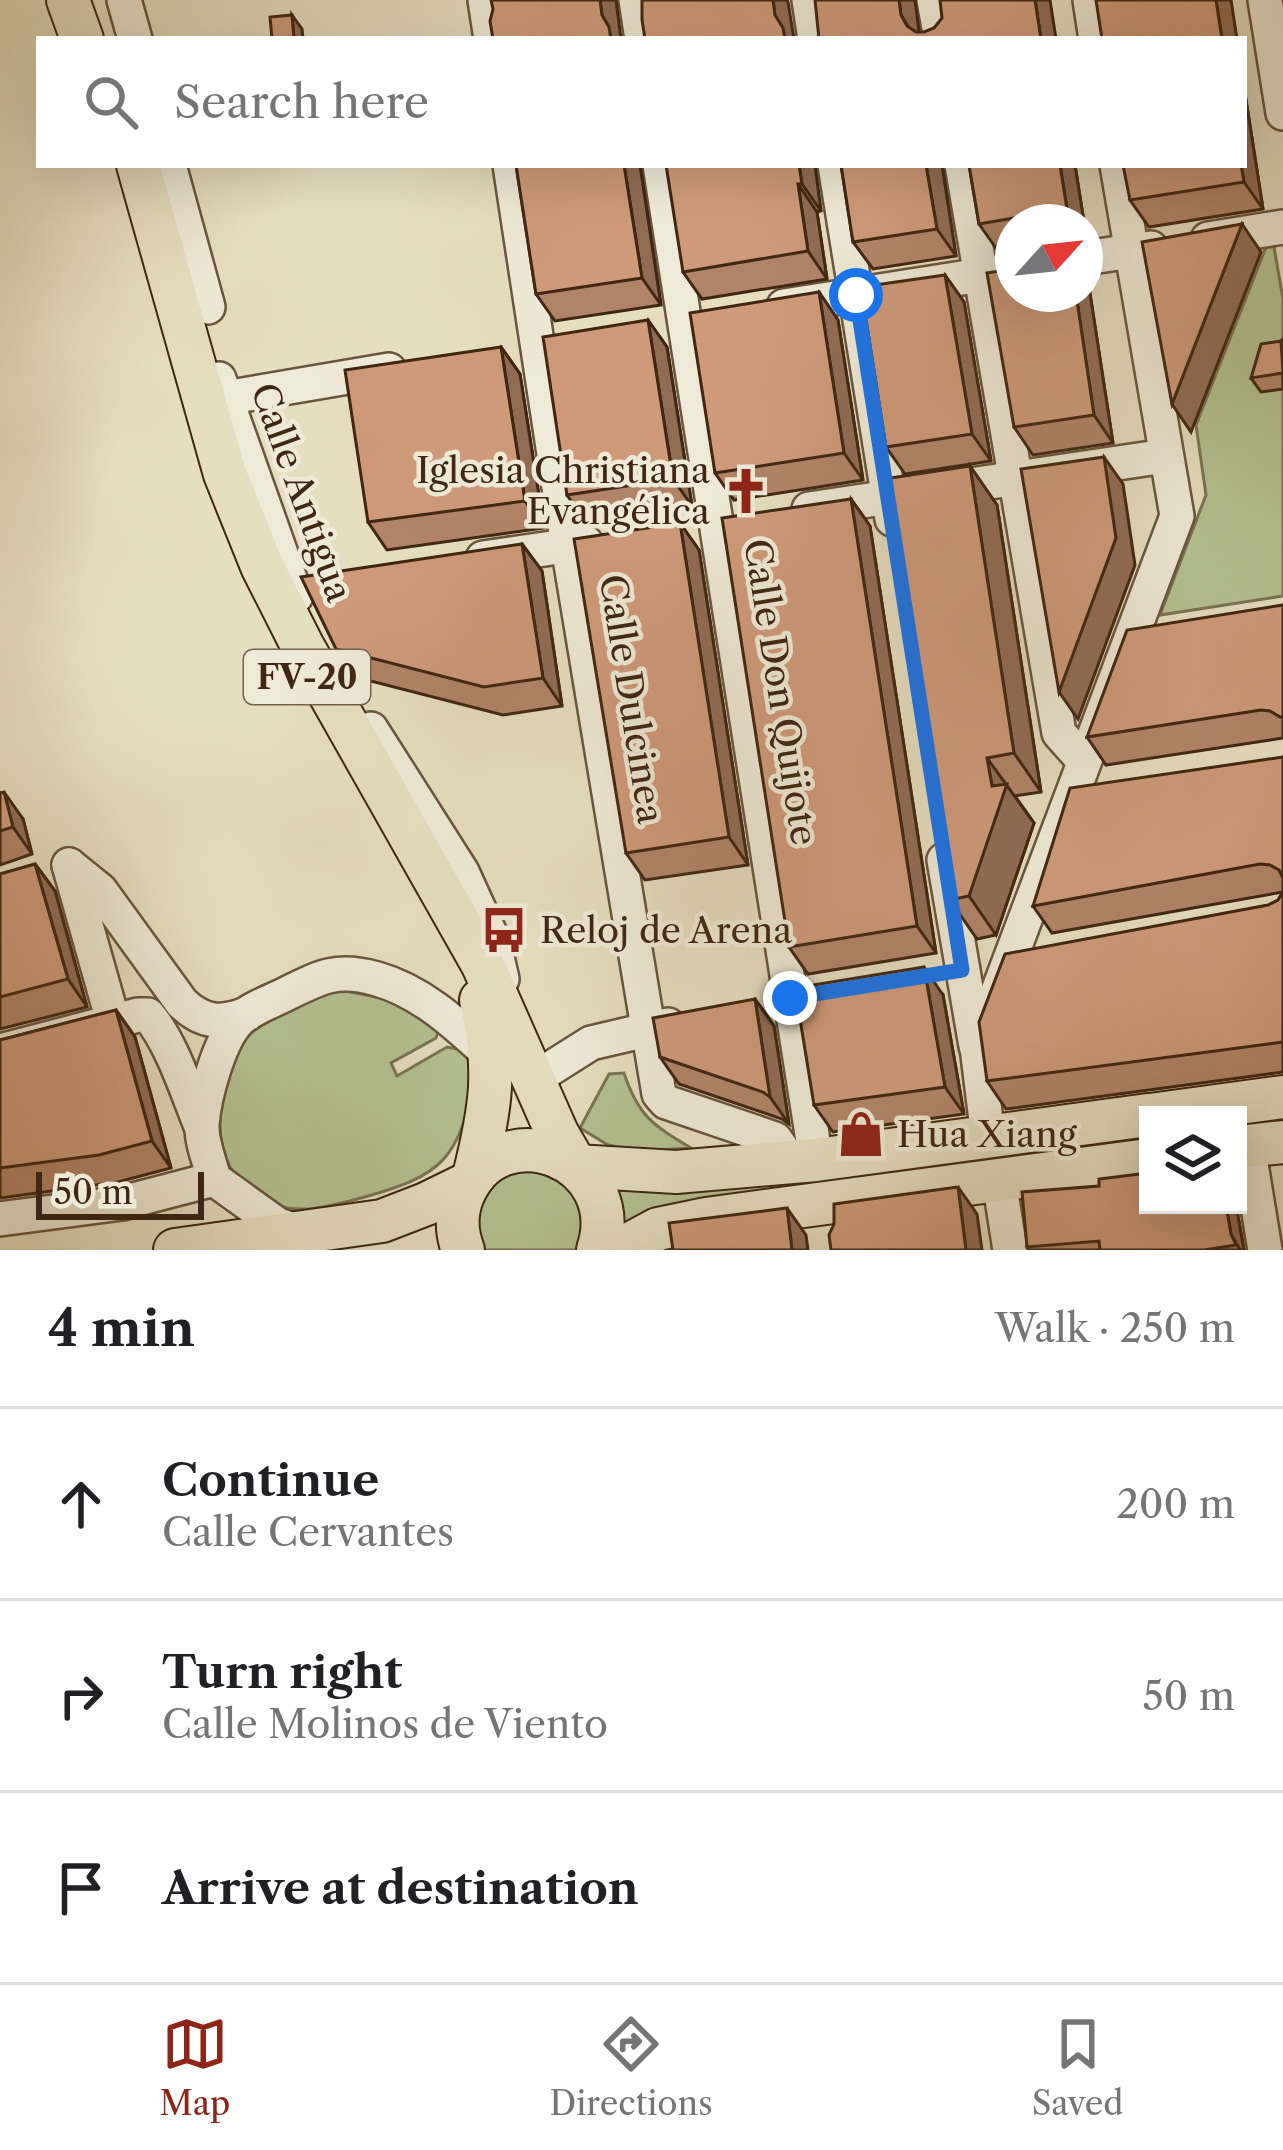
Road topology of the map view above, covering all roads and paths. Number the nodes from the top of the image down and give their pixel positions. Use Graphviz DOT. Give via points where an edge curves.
graph roads {
  1 [pos="68,0"];
  2 [pos="90,0"];
  3 [pos="124,0"];
  4 [pos="485,0"];
  5 [pos="636,0"];
  6 [pos="809,0"];
  7 [pos="934,0"];
  8 [pos="1090,0"];
  9 [pos="1264,0"];
  10 [pos="81,36"];
  11 [pos="101,36"];
  12 [pos="134,36"];
  13 [pos="491,36"];
  14 [pos="642,36"];
  15 [pos="815,36"];
  16 [pos="940,36"];
  17 [pos="1096,36"];
  18 [pos="1283,113"];
  19 [pos="122,168"];
  20 [pos="143,168"];
  21 [pos="143,168"];
  22 [pos="170,168"];
  23 [pos="510,168"];
  24 [pos="660,168"];
  25 [pos="836,168"];
  26 [pos="963,168"];
  27 [pos="1118,168"];
  28 [pos="1283,227"];
  29 [pos="1132,251"];
  30 [pos="1103,255"];
  31 [pos="995,266"];
  32 [pos="995,272"];
  33 [pos="856,295"];
  34 [pos="208,307"];
  35 [pos="1001,312"];
  36 [pos="673,324"];
  37 [pos="210,352"];
  38 [pos="426,364"];
  39 [pos="226,398"];
  40 [pos="1165,456"];
  41 [pos="1016,478"];
  42 [pos="888,497"];
  43 [pos="780,514"];
  44 [pos="610,539"];
  45 [pos="896,545"];
  46 [pos="568,546"];
  47 [pos="452,562"];
  48 [pos="1175,632"];
  49 [pos="1130,639"];
  50 [pos="1079,776"];
  51 [pos="1120,784"];
  52 [pos="940,829"];
  53 [pos="954,923"];
  54 [pos="1053,954"];
  55 [pos="1007,963"];
  56 [pos="951,972"];
  57 [pos="248,1014"];
  58 [pos="708,1016"];
  59 [pos="113,1021"];
  60 [pos="646,1030"];
  61 [pos="977,1047"];
  62 [pos="504,1048"];
  63 [pos="0,1051"];
  64 [pos="534,1079"];
  65 [pos="1283,1097"];
  66 [pos="1216,1106"];
  67 [pos="1139,1116"];
  68 [pos="202,1128"];
  69 [pos="988,1137"];
  70 [pos="1256,1145"];
  71 [pos="801,1161"];
  72 [pos="1139,1161"];
  73 [pos="576,1166"];
  74 [pos="214,1179"];
  75 [pos="472,1179"];
  76 [pos="999,1180"];
  77 [pos="0,1219"];
  78 [pos="306,1234"];
  79 [pos="668,1239"];
  80 [pos="175,1250"];
  81 [pos="463,1250"];
  82 [pos="598,1250"];
  83 [pos="619,1250"];
  84 [pos="1010,1250"];
  85 [pos="1265,1250"];
  1 -- 10 [label="main road"];
  2 -- 11 [label="main road"];
  3 -- 12 [label="street"];
  4 -- 13 [label="street"];
  5 -- 14 [label="street"];
  6 -- 15 [label="street"];
  7 -- 16 [label="street"];
  8 -- 17 [label="street"];
  9 -- 18 [label="street"];
  19 -- 62 [label="main road, FV-20" via="216,482 254,577 456,937"];
  20 -- 62 [label="main road, FV-20" via="225,474 262,566 465,931"];
  21 -- 37 [label="main road"];
  22 -- 34 [label="street"];
  23 -- 46 [label="street, Calle Dulcinea"];
  24 -- 36 [label="street, Calle Don Quijote"];
  25 -- 33 [label="street"];
  26 -- 31 [label="street"];
  27 -- 29 [label="street"];
  28 -- 29 [label="street"];
  29 -- 30 [label="street"];
  29 -- 40 [label="street"];
  32 -- 33 [label="street"];
  33 -- 36 [label="street"];
  33 -- 42 [label="street"];
  35 -- 41 [label="street"];
  36 -- 71 [label="street, Calle Don Quijote" via="715,524 791,999"];
  37 -- 39 [label="street, Calle Antigua"];
  38 -- 39 [label="street"];
  39 -- 62 [label="street, Calle Antigua" via="302,582 312,632 479,905 493,940"];
  40 -- 41 [label="street"];
  40 -- 49 [label="street" via="1177,516"];
  41 -- 42 [label="street"];
  41 -- 50 [label="street" via="1059,734"];
  42 -- 43 [label="street"];
  42 -- 45 [label="street"];
  44 -- 46 [label="street"];
  46 -- 47 [label="street"];
  46 -- 60 [label="street, Calle Dulcinea"];
  48 -- 49 [label="street"];
  49 -- 50 [label="street"];
  50 -- 51 [label="street"];
  50 -- 55 [label="street"];
  52 -- 53 [label="street"];
  53 -- 55 [label="street" via="973,946"];
  53 -- 56 [label="street"];
  54 -- 55 [label="street"];
  55 -- 56 [label="street"];
  55 -- 61 [label="street"];
  56 -- 61 [label="street"];
  57 -- 59 [label="street" via="218,1022 195,1015 100,890 58,868"];
  57 -- 62 [label="street" via="343,973 403,989"];
  57 -- 68 [label="street" via="219,1057"];
  58 -- 60 [label="street"];
  59 -- 63 [label="street"];
  59 -- 68 [label="street" via="152,1018"];
  60 -- 64 [label="street" via="591,1043"];
  60 -- 71 [label="street, Calle Dulcinea" via="666,1102 764,1133"];
  61 -- 69 [label="street"];
  62 -- 64 [label="main road, FV-20"];
  62 -- 75 [label="main road, FV-20"];
  64 -- 73 [label="main road, FV-20"];
  65 -- 66 [label="main road"];
  67 -- 69 [label="main road"];
  68 -- 74 [label="street"];
  69 -- 71 [label="main road"];
  70 -- 85 [label="street"];
  71 -- 73 [label="main road" via="676,1172"];
  72 -- 76 [label="main road"];
  73 -- 75 [label="main road" via="522,1150"];
  73 -- 82 [label="main road" via="602,1210"];
  74 -- 77 [label="street" via="122,1203"];
  74 -- 78 [label="street" via="278,1225"];
  75 -- 78 [label="main road" via="382,1221"];
  75 -- 81 [label="main road" via="457,1218"];
  76 -- 79 [label="main road" via="834,1220 706,1219"];
  76 -- 84 [label="street"];
  78 -- 80 [label="main road"];
  79 -- 83 [label="main road"];
}
